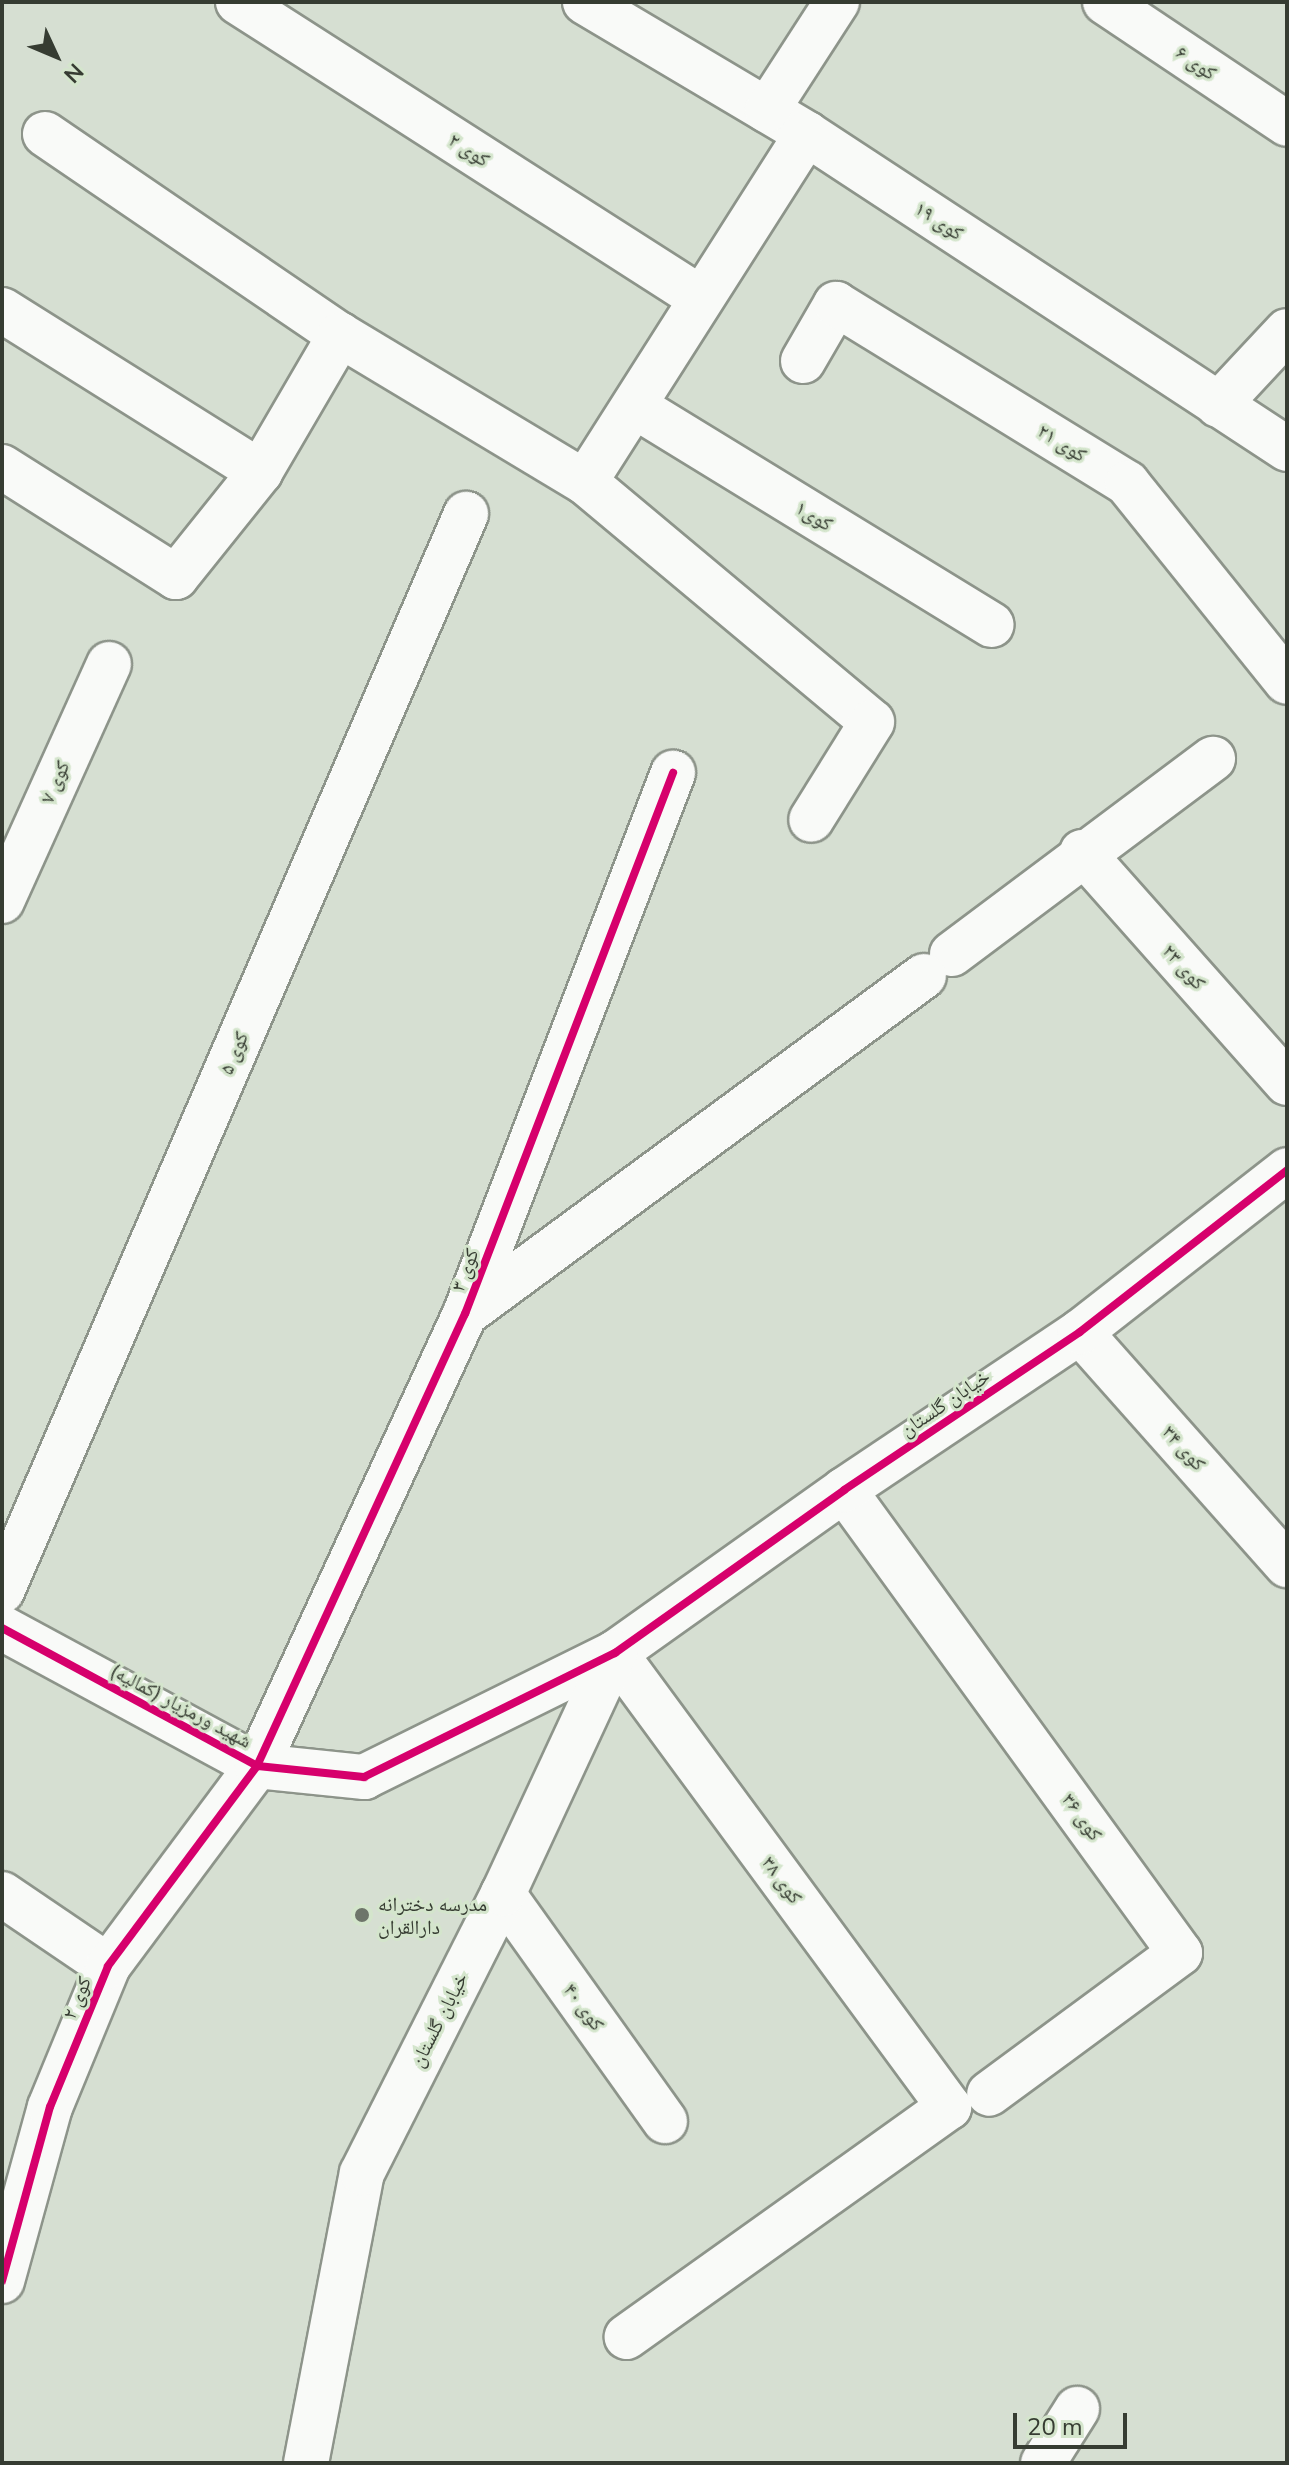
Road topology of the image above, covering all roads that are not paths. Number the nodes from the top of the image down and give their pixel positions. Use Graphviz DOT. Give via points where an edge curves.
graph roads {
  1 [pos="238,2"];
  2 [pos="585,2"];
  3 [pos="837,2"];
  4 [pos="1105,2"];
  5 [pos="767,110"];
  6 [pos="1287,124"];
  7 [pos="45,134"];
  8 [pos="807,134"];
  9 [pos="699,297"];
  10 [pos="2,310"];
  11 [pos="1287,331"];
  12 [pos="340,335"];
  13 [pos="803,361"];
  14 [pos="1218,405"];
  15 [pos="636,407"];
  16 [pos="1287,449"];
  17 [pos="2,467"];
  18 [pos="260,472"];
  19 [pos="585,482"];
  20 [pos="466,514"];
  21 [pos="992,625"];
  22 [pos="109,664"];
  23 [pos="1287,682"];
  24 [pos="1213,759"];
  25 [pos="673,773"];
  26 [pos="811,820"];
  27 [pos="1082,852"];
  28 [pos="2,901"];
  29 [pos="1287,1083"];
  30 [pos="1287,1170"];
  31 [pos="465,1314"];
  32 [pos="1080,1332"];
  33 [pos="844,1490"];
  34 [pos="1287,1565"];
  35 [pos="2,1591"];
  36 [pos="2,1628"];
  37 [pos="615,1653"];
  38 [pos="257,1766"];
  39 [pos="2,1894"];
  40 [pos="503,1894"];
  41 [pos="108,1966"];
  42 [pos="969,2100"];
  43 [pos="665,2121"];
  44 [pos="2,2278"];
  45 [pos="627,2337"];
  46 [pos="1077,2409"];
  47 [pos="306,2463"];
  48 [pos="1043,2463"];
  1 -- 9 [label="street, کوی ۲"];
  2 -- 5 [label="street, کوی ۱۹"];
  3 -- 5 [label="street"];
  4 -- 6 [label="street, کوی ۶"];
  5 -- 8 [label="street, کوی ۱۹"];
  7 -- 12 [label="street"];
  8 -- 9 [label="street"];
  8 -- 14 [label="street, کوی ۱۹"];
  9 -- 15 [label="street"];
  10 -- 18 [label="street"];
  11 -- 14 [label="street"];
  12 -- 18 [label="street"];
  12 -- 19 [label="street"];
  13 -- 23 [label="street, کوی ۲۱" via="836,304 1127,483"];
  14 -- 16 [label="street, کوی ۱۹"];
  15 -- 19 [label="street"];
  15 -- 21 [label="street, کوی۱"];
  17 -- 18 [label="street" via="176,577"];
  19 -- 26 [label="street" via="872,722"];
  20 -- 35 [label="street, کوی ۵"];
  22 -- 28 [label="street, کوی ۷"];
  24 -- 27 [label="street"];
  25 -- 31 [label="street, کوی ۳"];
  27 -- 29 [label="street, کوی ۲۳"];
  27 -- 31 [label="street" via="938,965"];
  30 -- 32 [label="street, خیابان گلستان"];
  31 -- 38 [label="street, کوی ۳"];
  32 -- 33 [label="street, خیابان گلستان"];
  32 -- 34 [label="street, کوی ۳۴"];
  33 -- 37 [label="street, خیابان گلستان"];
  33 -- 42 [label="street, کوی ۳۶" via="1180,1953"];
  36 -- 38 [label="street, شهید ورمزیار (کمالیه)"];
  37 -- 38 [label="street, شهید ورمزیار (کمالیه)" via="364,1777"];
  37 -- 40 [label="street, خیابان گلستان"];
  37 -- 42 [label="street, کوی ۳۸"];
  38 -- 41 [label="street, کوی ۲"];
  39 -- 41 [label="street"];
  40 -- 43 [label="street, کوی ۴۰"];
  40 -- 47 [label="street, خیابان گلستان" via="362,2173"];
  41 -- 44 [label="street, کوی ۲" via="50,2107"];
  42 -- 45 [label="street"];
  46 -- 48 [label="street"];
}
